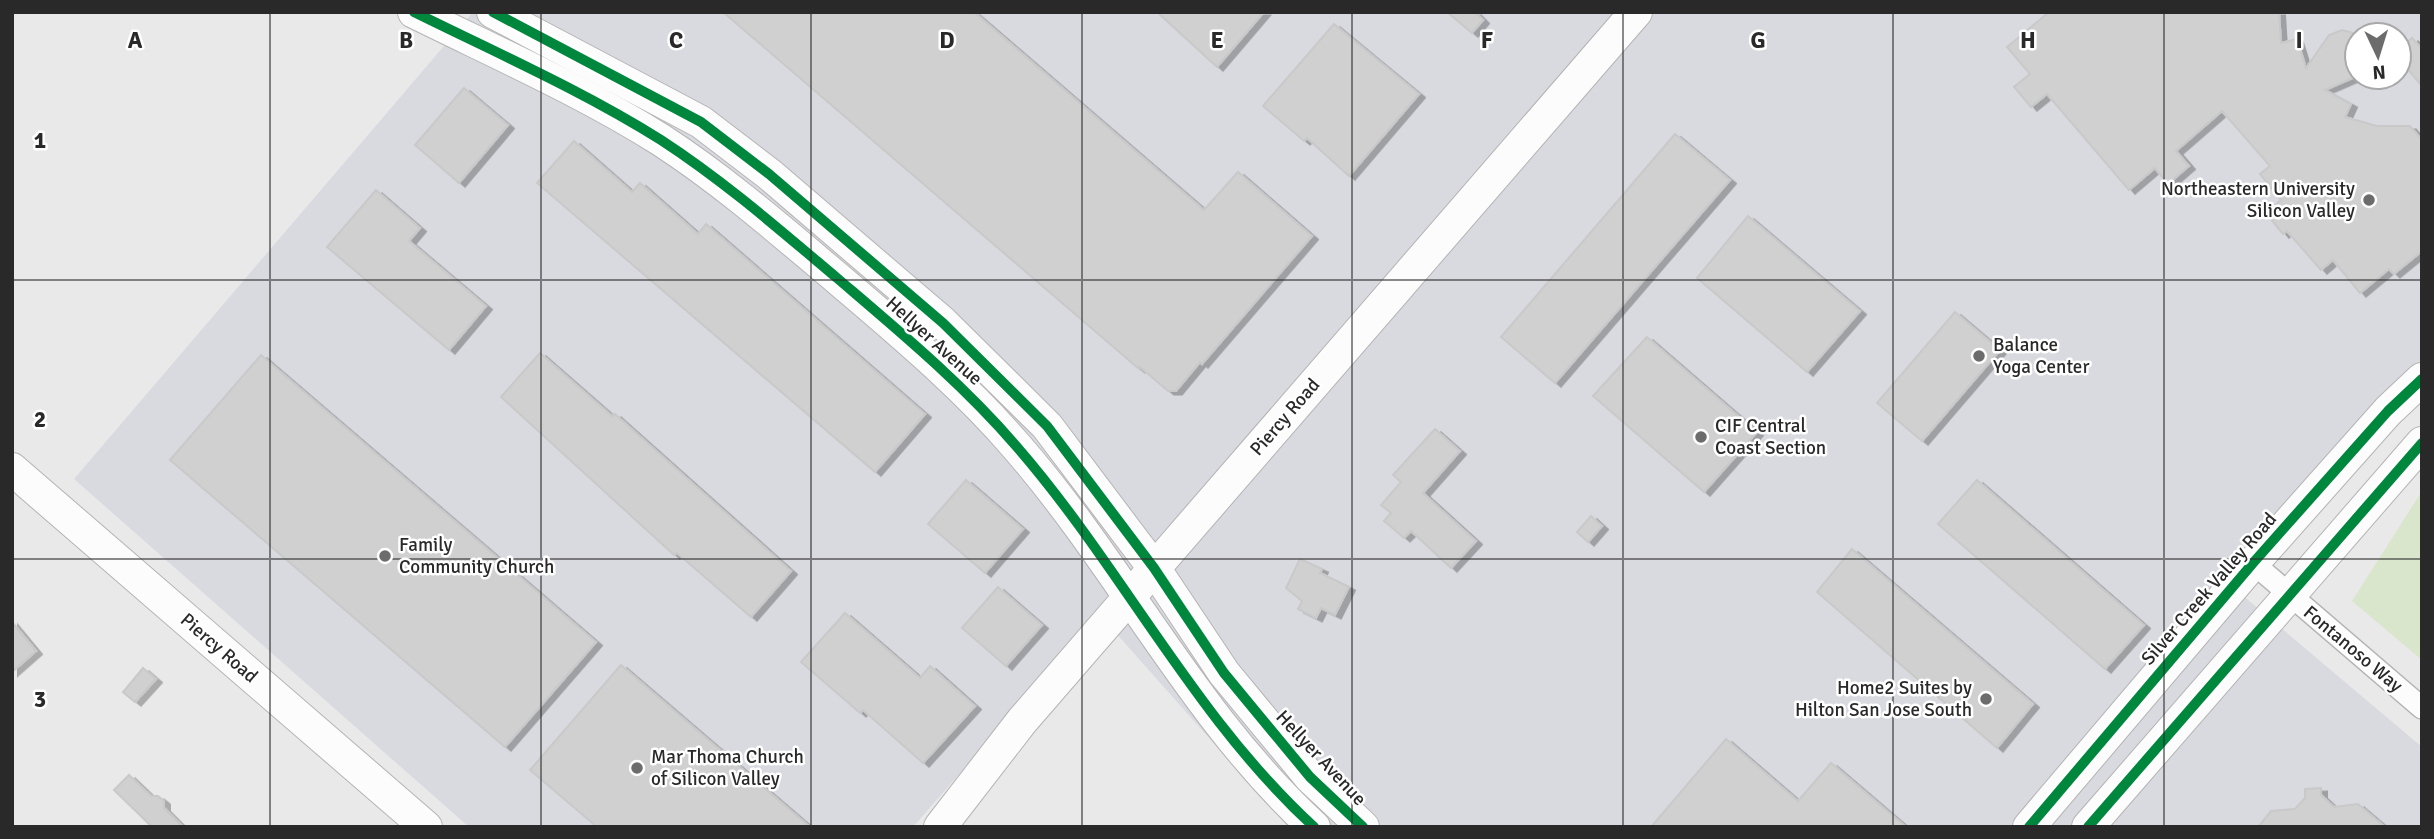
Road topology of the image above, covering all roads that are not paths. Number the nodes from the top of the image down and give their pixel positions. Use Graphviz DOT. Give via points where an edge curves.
graph roads {
  1 [pos="414,12"];
  2 [pos="493,12"];
  3 [pos="1636,12"];
  4 [pos="582,57"];
  5 [pos="565,87"];
  6 [pos="2422,379"];
  7 [pos="2422,443"];
  8 [pos="12,469"];
  9 [pos="2253,563"];
  10 [pos="1154,568"];
  11 [pos="2289,595"];
  12 [pos="1130,598"];
  13 [pos="2422,708"];
  14 [pos="426,827"];
  15 [pos="940,827"];
  16 [pos="1314,827"];
  17 [pos="1363,827"];
  18 [pos="2029,827"];
  19 [pos="2088,827"];
  1 -- 5 [label="main road, Hellyer Avenue"];
  2 -- 4 [label="main road, Hellyer Avenue"];
  3 -- 10 [label="main road, Piercy Road"];
  4 -- 5 [label="main road"];
  4 -- 10 [label="main road, Hellyer Avenue" via="701,122 943,323 1047,426"];
  5 -- 12 [label="main road, Hellyer Avenue" via="659,139 718,179 916,345 1018,447 1078,522"];
  6 -- 9 [label="main road, Silver Creek Valley Road"];
  7 -- 11 [label="main road"];
  8 -- 14 [label="main road, Piercy Road"];
  9 -- 11 [label="street, Fontanoso Way"];
  9 -- 18 [label="main road, Silver Creek Valley Road"];
  10 -- 12 [label="main road, Piercy Road"];
  10 -- 17 [label="main road, Hellyer Avenue" via="1224,673 1280,743"];
  11 -- 13 [label="street, Fontanoso Way"];
  11 -- 19 [label="main road"];
  12 -- 15 [label="main road, Piercy Road" via="1022,721"];
  12 -- 16 [label="main road, Hellyer Avenue" via="1199,698 1275,791"];
}
